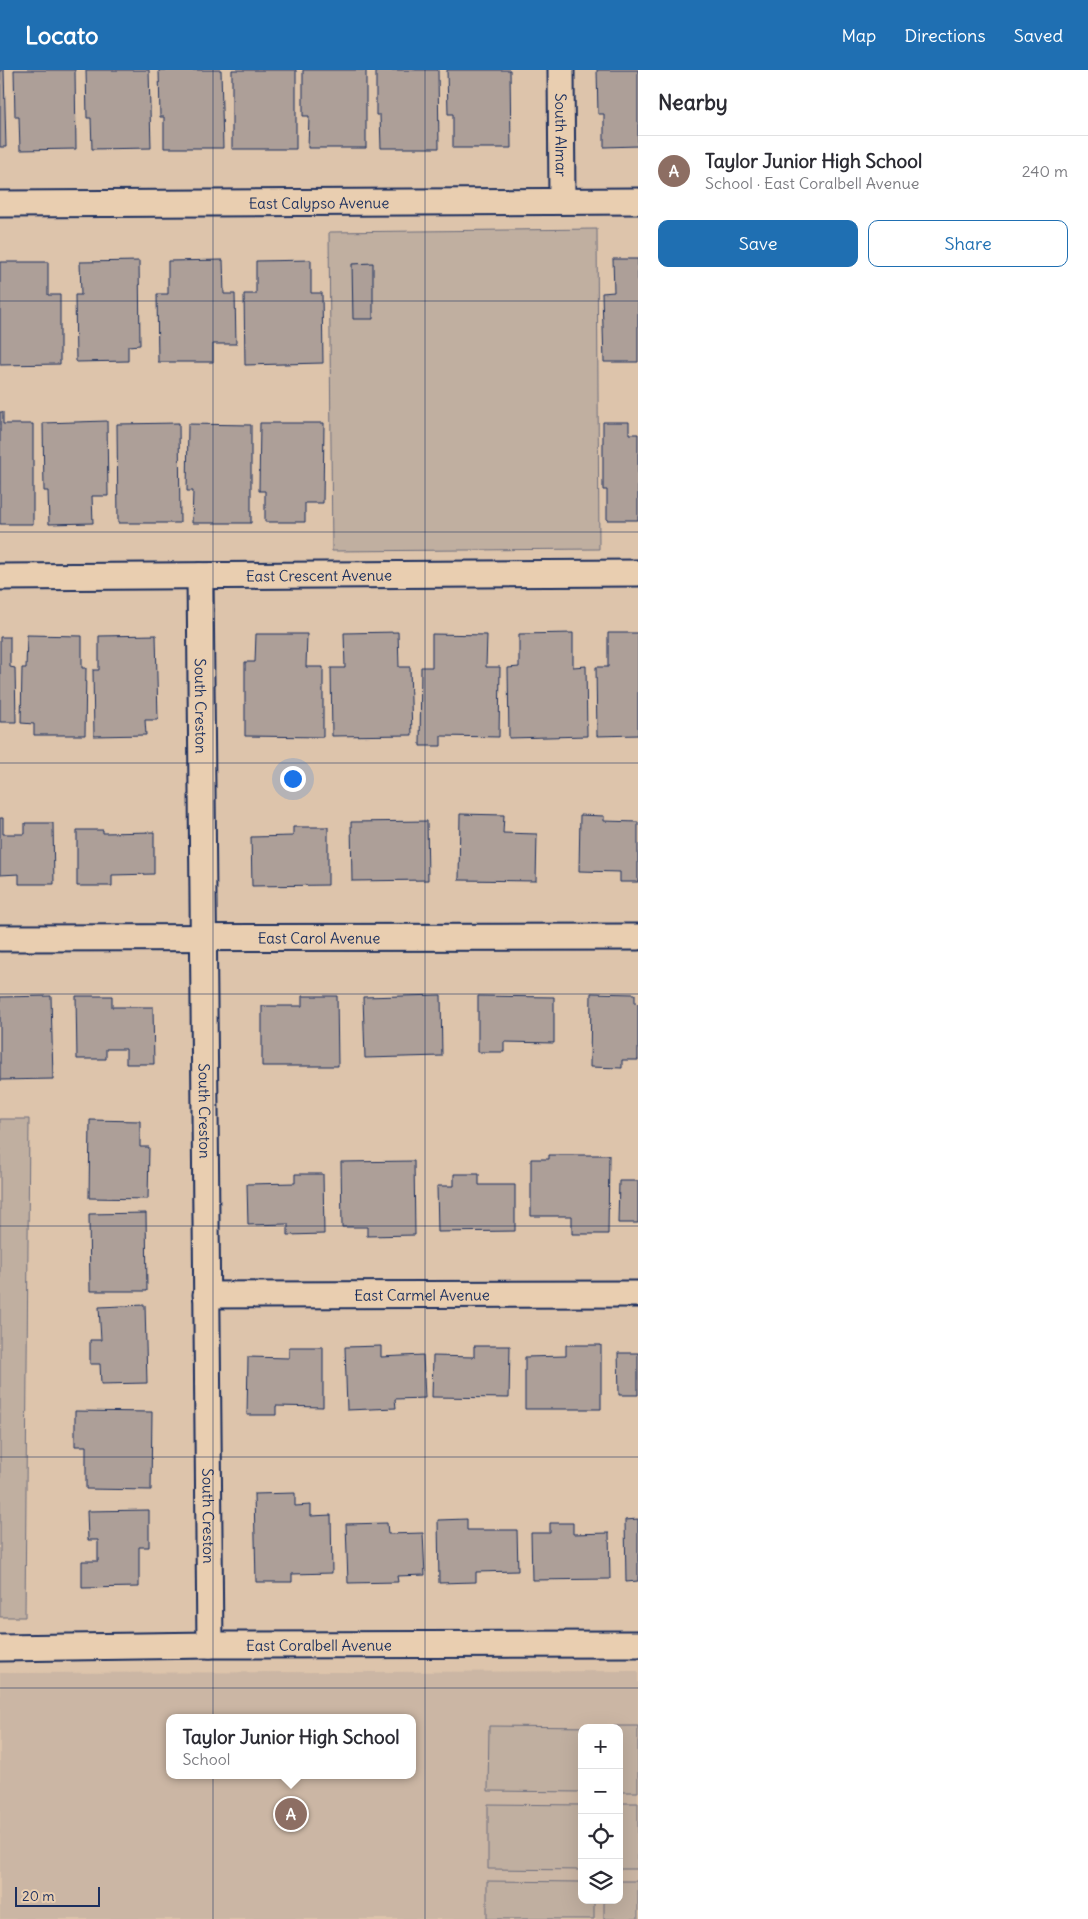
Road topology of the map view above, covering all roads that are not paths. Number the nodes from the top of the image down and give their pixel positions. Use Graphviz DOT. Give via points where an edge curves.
graph roads {
  1 [pos="561,70"];
  2 [pos="562,201"];
  3 [pos="638,201"];
  4 [pos="0,204"];
  5 [pos="638,573"];
  6 [pos="200,576"];
  7 [pos="0,577"];
  8 [pos="638,937"];
  9 [pos="0,938"];
  10 [pos="203,938"];
  11 [pos="638,1294"];
  12 [pos="206,1295"];
  13 [pos="638,1644"];
  14 [pos="210,1646"];
  15 [pos="0,1648"];
  1 -- 2 [label="street, South Almar"];
  2 -- 3 [label="street, East Calypso Avenue"];
  2 -- 4 [label="street, East Calypso Avenue"];
  5 -- 6 [label="street, East Crescent Avenue"];
  6 -- 7 [label="street, East Crescent Avenue"];
  6 -- 10 [label="street, South Creston"];
  8 -- 10 [label="street, East Carol Avenue"];
  9 -- 10 [label="street, East Carol Avenue"];
  10 -- 12 [label="street, South Creston"];
  11 -- 12 [label="street, East Carmel Avenue"];
  12 -- 14 [label="street, South Creston"];
  13 -- 14 [label="street, East Coralbell Avenue"];
  14 -- 15 [label="street, East Coralbell Avenue"];
}
